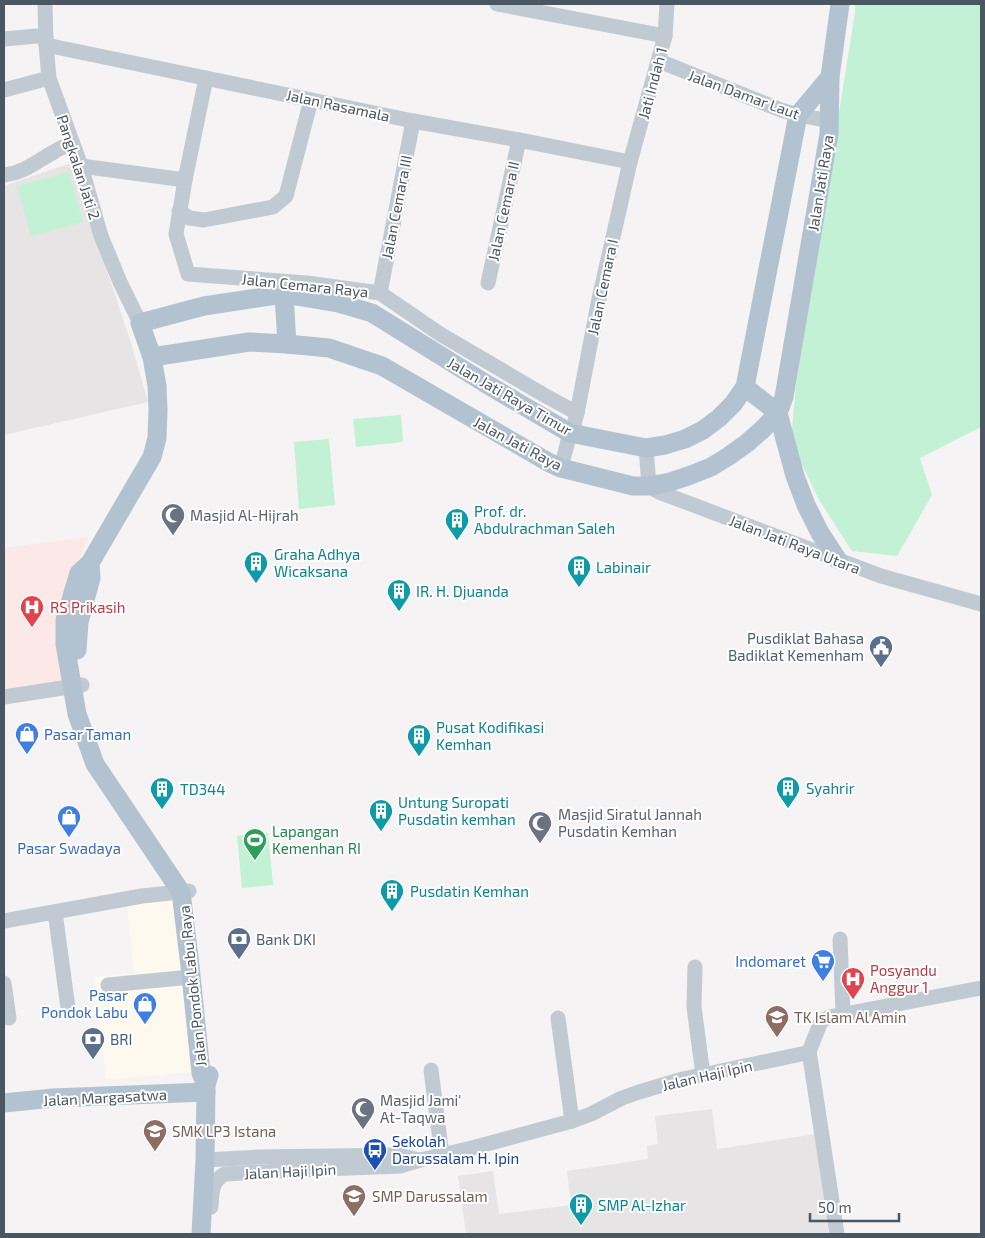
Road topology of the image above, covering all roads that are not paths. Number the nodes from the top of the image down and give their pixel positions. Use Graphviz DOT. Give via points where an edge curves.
graph roads {
  1 [pos="45,4"];
  2 [pos="497,4"];
  3 [pos="667,4"];
  4 [pos="840,4"];
  5 [pos="665,36"];
  6 [pos="4,39"];
  7 [pos="46,42"];
  8 [pos="659,61"];
  9 [pos="49,78"];
  10 [pos="206,78"];
  11 [pos="830,78"];
  12 [pos="4,90"];
  13 [pos="310,100"];
  14 [pos="798,115"];
  15 [pos="413,121"];
  16 [pos="830,121"];
  17 [pos="519,140"];
  18 [pos="72,144"];
  19 [pos="630,162"];
  20 [pos="81,166"];
  21 [pos="4,175"];
  22 [pos="185,180"];
  23 [pos="179,211"];
  24 [pos="488,283"];
  25 [pos="380,293"];
  26 [pos="284,294"];
  27 [pos="140,323"];
  28 [pos="287,344"];
  29 [pos="152,357"];
  30 [pos="745,387"];
  31 [pos="577,412"];
  32 [pos="778,413"];
  33 [pos="570,433"];
  34 [pos="646,448"];
  35 [pos="561,468"];
  36 [pos="649,486"];
  37 [pos="837,559"];
  38 [pos="981,604"];
  39 [pos="76,685"];
  40 [pos="4,697"];
  41 [pos="185,891"];
  42 [pos="55,912"];
  43 [pos="4,921"];
  44 [pos="840,939"];
  45 [pos="695,967"];
  46 [pos="194,970"];
  47 [pos="4,983"];
  48 [pos="108,985"];
  49 [pos="981,988"];
  50 [pos="68,1008"];
  51 [pos="843,1014"];
  52 [pos="9,1018"];
  53 [pos="558,1018"];
  54 [pos="809,1051"];
  55 [pos="431,1070"];
  56 [pos="204,1072"];
  57 [pos="703,1075"];
  58 [pos="4,1103"];
  59 [pos="572,1121"];
  60 [pos="442,1156"];
  61 [pos="205,1160"];
  62 [pos="299,1163"];
  63 [pos="201,1234"];
  64 [pos="210,1234"];
  65 [pos="837,1234"];
  1 -- 7 [label="street, Pangkalan Jati 2"];
  2 -- 5 [label="street"];
  3 -- 5 [label="street, Jati Indah 1"];
  4 -- 11 [label="main road"];
  5 -- 8 [label="street, Jati Indah 1"];
  6 -- 7 [label="street, Jalan Rasamala" via="37,36"];
  7 -- 9 [label="street, Pangkalan Jati 2"];
  7 -- 10 [label="street, Jalan Rasamala"];
  8 -- 14 [label="street, Jalan Damar Laut"];
  8 -- 19 [label="street, Jati Indah 1"];
  9 -- 12 [label="street"];
  9 -- 18 [label="street, Pangkalan Jati 2"];
  10 -- 13 [label="street, Jalan Rasamala"];
  10 -- 22 [label="street, Jalan Cemara Raya"];
  11 -- 14 [label="main road, Jalan Jati Raya Timur"];
  11 -- 16 [label="main road, Jalan Jati Raya"];
  13 -- 15 [label="street, Jalan Rasamala"];
  13 -- 23 [label="street" via="286,196 273,207 204,220 189,218"];
  14 -- 16 [label="street, Jalan Damar Laut"];
  14 -- 30 [label="main road, Jalan Jati Raya Timur"];
  15 -- 17 [label="street, Jalan Rasamala"];
  15 -- 25 [label="street, Jalan Cemara III"];
  16 -- 32 [label="main road, Jalan Jati Raya" via="784,397"];
  17 -- 19 [label="street, Jalan Rasamala"];
  17 -- 24 [label="street, Jalan Cemara II"];
  18 -- 20 [label="street, Pangkalan Jati 2"];
  18 -- 21 [label="street" via="28,168"];
  19 -- 31 [label="street, Jalan Cemara I"];
  20 -- 22 [label="street"];
  20 -- 27 [label="street, Pangkalan Jati 2" via="101,236"];
  22 -- 23 [label="street, Jalan Cemara Raya"];
  23 -- 25 [label="street, Jalan Cemara Raya" via="176,234 188,274 306,282"];
  25 -- 31 [label="street, Jalan Cemara Raya" via="447,338"];
  26 -- 27 [label="main road, Jalan Jati Raya Timur" via="204,306"];
  26 -- 28 [label="main road"];
  26 -- 33 [label="main road, Jalan Jati Raya Timur" via="338,303 372,314"];
  27 -- 29 [label="main road, Jalan Pondok Labu Raya"];
  28 -- 29 [label="main road, Jalan Jati Raya" via="250,342"];
  28 -- 35 [label="main road, Jalan Jati Raya" via="329,348 382,366"];
  29 -- 39 [label="main road, Jalan Pondok Labu Raya" via="158,410 157,438 152,457 90,563 79,573 65,620 65,644"];
  30 -- 32 [label="main road"];
  30 -- 34 [label="main road, Jalan Jati Raya Timur" via="729,408 703,430 666,445"];
  31 -- 33 [label="street"];
  32 -- 36 [label="main road, Jalan Jati Raya" via="764,429 730,456 691,475"];
  32 -- 37 [label="main road" via="806,505"];
  33 -- 34 [label="main road, Jalan Jati Raya Timur"];
  33 -- 35 [label="street"];
  34 -- 36 [label="street"];
  35 -- 36 [label="main road, Jalan Jati Raya" via="633,486"];
  36 -- 37 [label="street, Jalan Jati Raya Utara"];
  37 -- 38 [label="street, Jalan Jati Raya Utara" via="881,576"];
  39 -- 40 [label="street"];
  39 -- 41 [label="main road, Jalan Pondok Labu Raya" via="105,761"];
  41 -- 42 [label="street"];
  41 -- 46 [label="main road, Jalan Pondok Labu Raya"];
  42 -- 43 [label="street"];
  42 -- 50 [label="street"];
  44 -- 51 [label="street"];
  45 -- 57 [label="street" via="694,1007"];
  46 -- 48 [label="street"];
  46 -- 56 [label="main road, Jalan Pondok Labu Raya"];
  47 -- 52 [label="street"];
  49 -- 51 [label="street"];
  51 -- 54 [label="street" via="822,1021"];
  53 -- 59 [label="street"];
  54 -- 57 [label="street, Jalan Haji Ipin"];
  54 -- 65 [label="street"];
  55 -- 60 [label="street"];
  56 -- 58 [label="main road, Jalan Margasatwa"];
  56 -- 61 [label="main road, Jalan Pondok Labu Raya"];
  57 -- 59 [label="street, Jalan Haji Ipin" via="639,1092"];
  59 -- 60 [label="street, Jalan Haji Ipin"];
  60 -- 62 [label="street, Jalan Haji Ipin" via="420,1160 399,1155"];
  61 -- 62 [label="street, Jalan Haji Ipin"];
  61 -- 63 [label="main road, Jalan Pondok Labu Raya"];
  62 -- 64 [label="street, Jalan Haji Ipin" via="222,1176 213,1189"];
}
